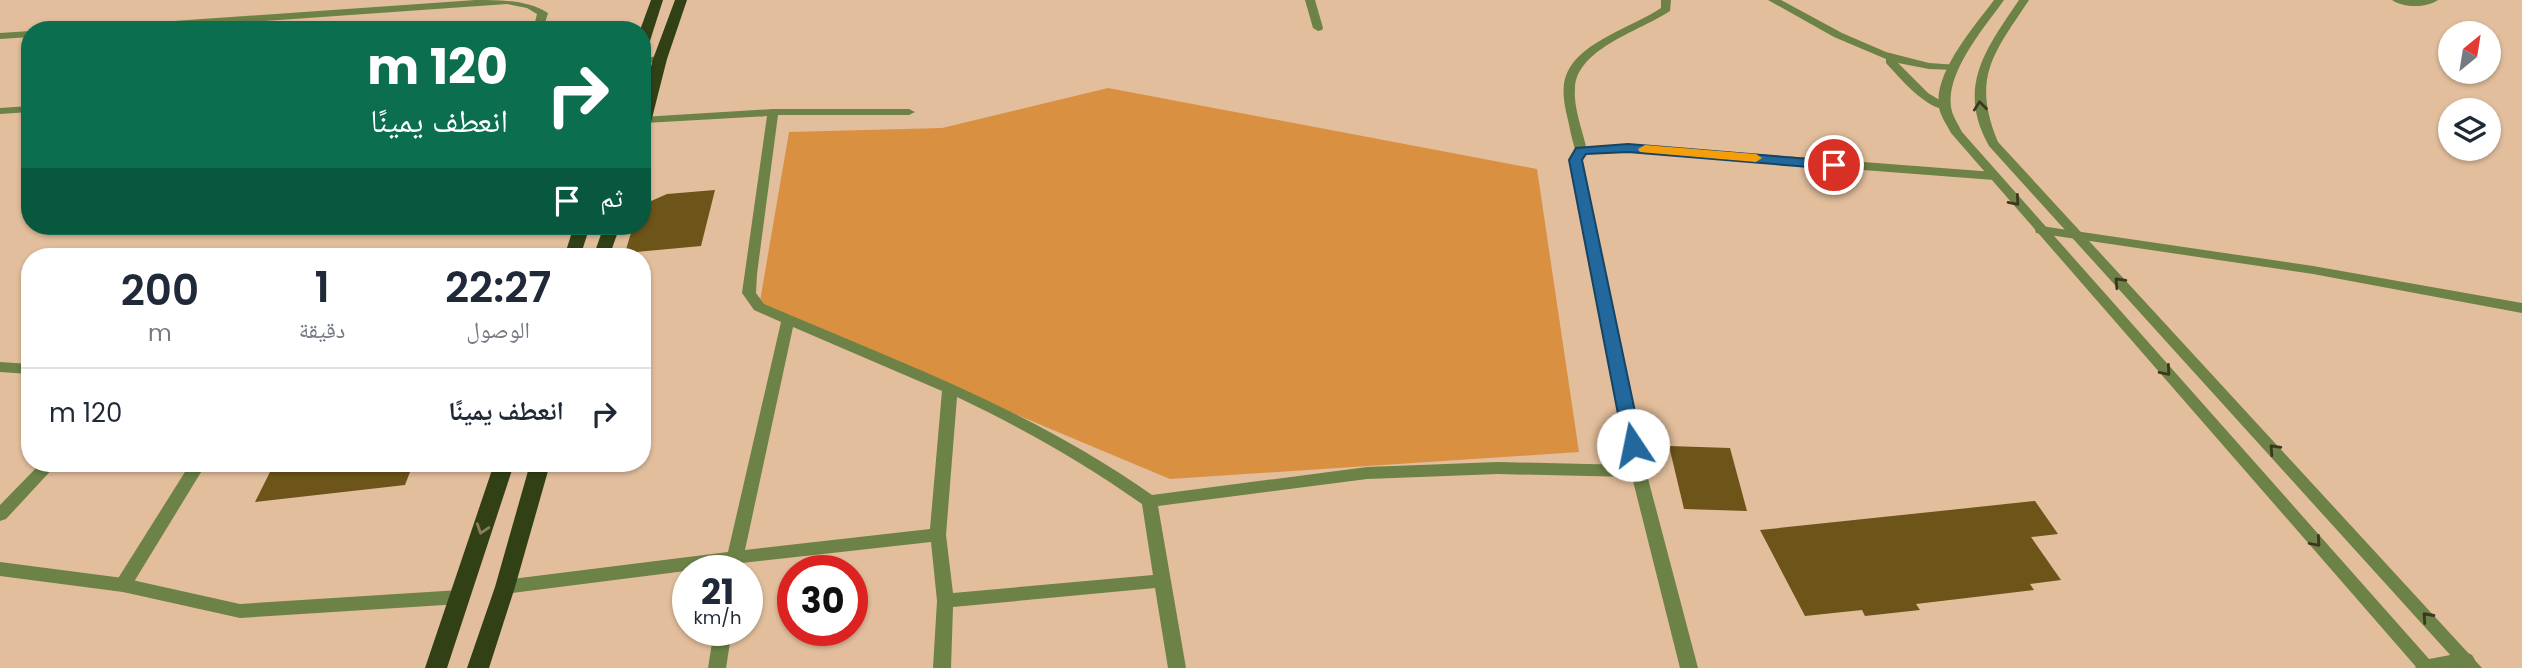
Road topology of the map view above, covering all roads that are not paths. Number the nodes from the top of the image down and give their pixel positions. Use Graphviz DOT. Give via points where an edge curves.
graph roads {
  1 [pos="657,0"];
  2 [pos="681,0"];
  3 [pos="1310,0"];
  4 [pos="1666,0"];
  5 [pos="1773,0"];
  6 [pos="1998,0"];
  7 [pos="2024,0"];
  8 [pos="2397,0"];
  9 [pos="2433,0"];
  10 [pos="218,21"];
  11 [pos="541,21"];
  12 [pos="650,21"];
  13 [pos="1318,28"];
  14 [pos="21,35"];
  15 [pos="0,36"];
  16 [pos="651,60"];
  17 [pos="660,60"];
  18 [pos="1889,60"];
  19 [pos="1954,67"];
  20 [pos="651,97"];
  21 [pos="1945,107"];
  22 [pos="21,110"];
  23 [pos="0,111"];
  24 [pos="774,112"];
  25 [pos="909,112"];
  26 [pos="651,124"];
  27 [pos="1581,150"];
  28 [pos="1994,176"];
  29 [pos="2041,230"];
  30 [pos="2073,232"];
  31 [pos="2522,308"];
  32 [pos="788,320"];
  33 [pos="0,368"];
  34 [pos="21,369"];
  35 [pos="950,388"];
  36 [pos="1638,471"];
  37 [pos="41,472"];
  38 [pos="193,472"];
  39 [pos="501,472"];
  40 [pos="538,472"];
  41 [pos="1149,501"];
  42 [pos="0,515"];
  43 [pos="938,535"];
  44 [pos="735,555"];
  45 [pos="763,560"];
  46 [pos="0,569"];
  47 [pos="672,570"];
  48 [pos="1162,581"];
  49 [pos="123,585"];
  50 [pos="505,587"];
  51 [pos="460,597"];
  52 [pos="946,601"];
  53 [pos="720,646"];
  54 [pos="2469,664"];
  55 [pos="436,668"];
  56 [pos="478,668"];
  57 [pos="717,668"];
  58 [pos="942,668"];
  59 [pos="1177,668"];
  60 [pos="1689,668"];
  61 [pos="2426,668"];
  1 -- 12 [label="main road"];
  2 -- 17 [label="main road"];
  3 -- 13 [label="street"];
  4 -- 27 [label="street" via="1666,9 1655,18 1604,41 1574,68 1568,85"];
  5 -- 18 [label="street"];
  6 -- 19 [label="street"];
  30 -- 7 [label="street, one-way" via="1993,143 1979,111 1983,67"];
  8 -- 9 [label="street"];
  10 -- 11 [label="street" via="507,1 530,5 543,13"];
  14 -- 15 [label="street"];
  16 -- 17 [label="street"];
  17 -- 20 [label="main road"];
  18 -- 19 [label="street"];
  18 -- 21 [label="street" via="1924,95"];
  19 -- 21 [label="street"];
  21 -- 28 [label="street" via="1964,144"];
  22 -- 23 [label="street"];
  24 -- 25 [label="street"];
  24 -- 26 [label="street"];
  24 -- 32 [label="street" via="749,293 759,307"];
  27 -- 28 [label="street" via="1628,148"];
  27 -- 36 [label="street" via="1576,160"];
  28 -- 29 [label="street, one-way"];
  29 -- 30 [label="street"];
  29 -- 61 [label="street, one-way"];
  30 -- 31 [label="street"];
  54 -- 30 [label="street, one-way"];
  32 -- 35 [label="street"];
  32 -- 44 [label="street"];
  33 -- 34 [label="street"];
  35 -- 41 [label="street" via="1104,467"];
  35 -- 43 [label="street"];
  36 -- 41 [label="street" via="1498,468 1367,472"];
  36 -- 60 [label="street"];
  37 -- 42 [label="street"];
  38 -- 49 [label="street"];
  39 -- 51 [label="main road, one-way"];
  40 -- 50 [label="main road"];
  41 -- 48 [label="street"];
  43 -- 45 [label="street"];
  43 -- 52 [label="street"];
  46 -- 49 [label="street"];
  47 -- 50 [label="street"];
  48 -- 52 [label="street"];
  48 -- 59 [label="street"];
  49 -- 51 [label="street" via="240,611"];
  50 -- 56 [label="main road"];
  51 -- 55 [label="main road"];
  52 -- 58 [label="street"];
  53 -- 57 [label="street"];
  54 -- 61 [label="street"];
}
